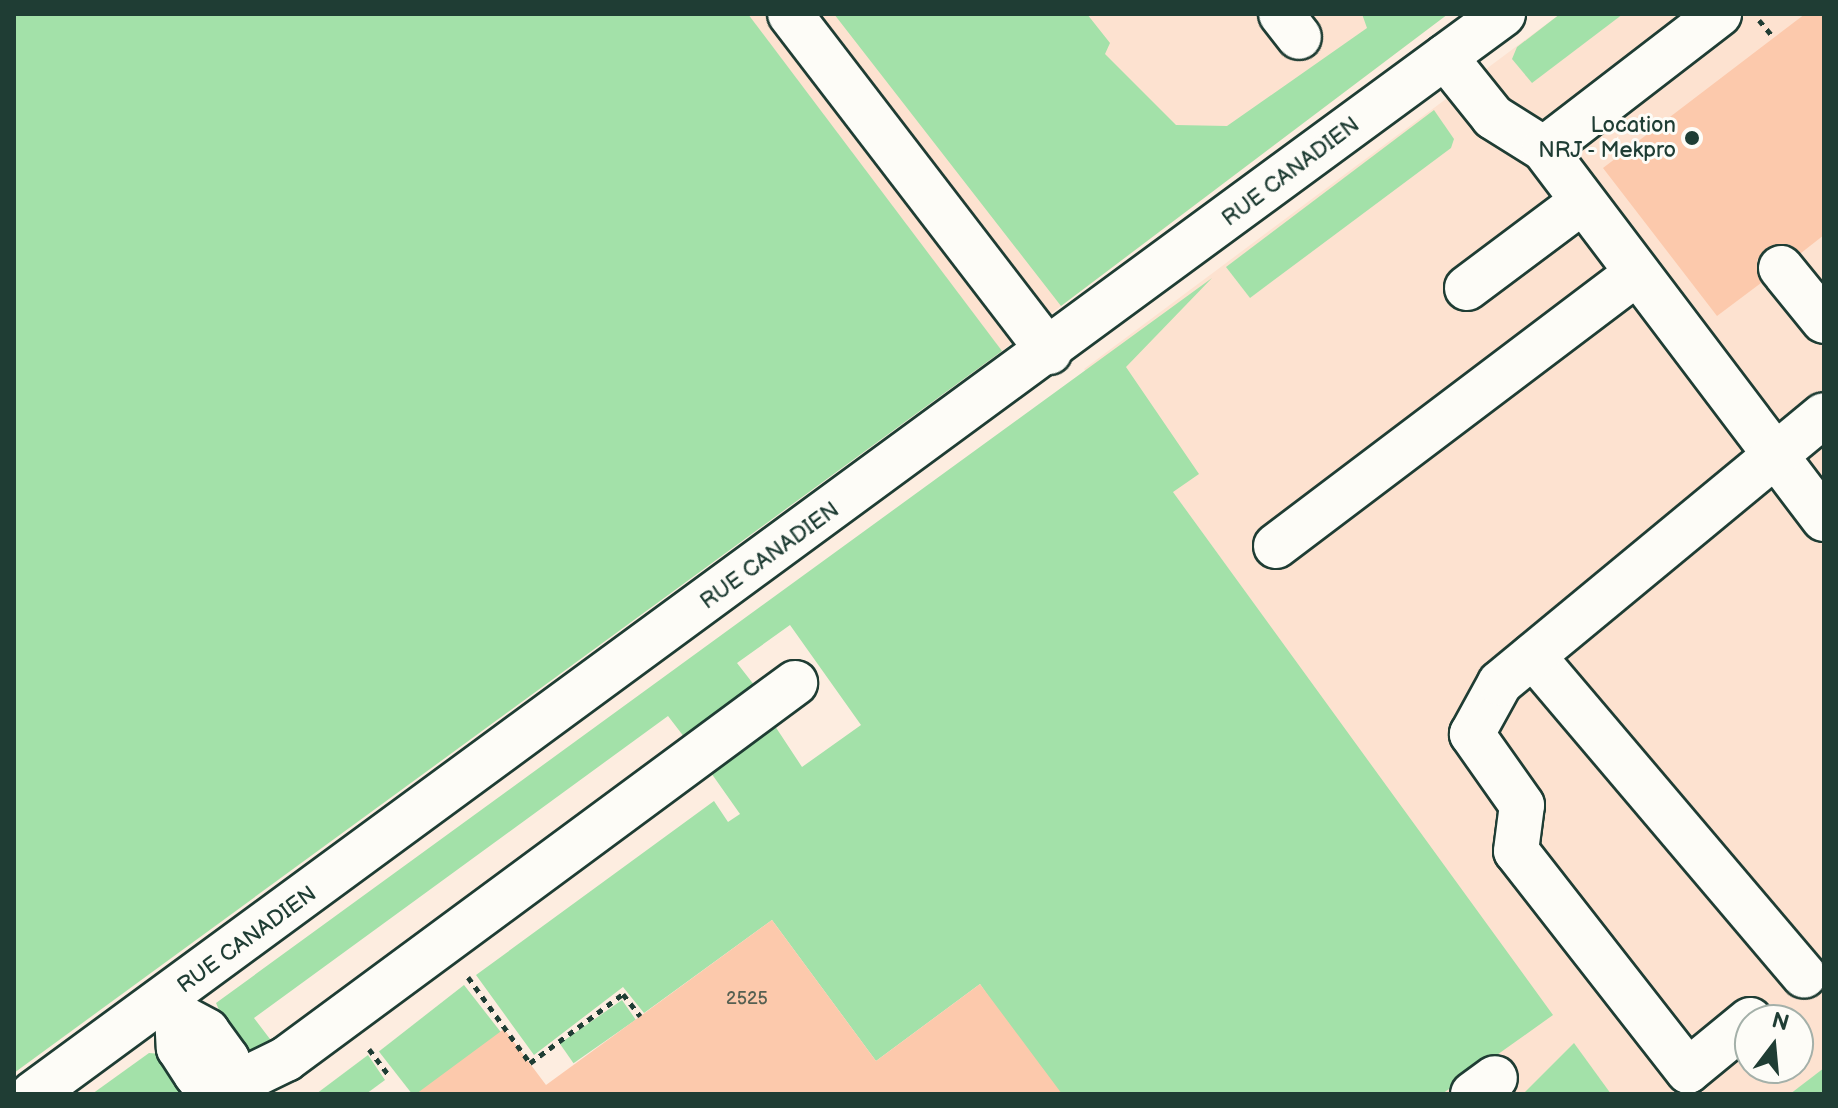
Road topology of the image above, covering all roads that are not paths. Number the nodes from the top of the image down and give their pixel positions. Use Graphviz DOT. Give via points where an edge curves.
graph roads {
  1 [pos="790,14"];
  2 [pos="1503,14"];
  3 [pos="1719,14"];
  4 [pos="1445,57"];
  5 [pos="1544,149"];
  6 [pos="1582,202"];
  7 [pos="1781,268"];
  8 [pos="1636,274"];
  9 [pos="1467,288"];
  10 [pos="1824,321"];
  11 [pos="1049,352"];
  12 [pos="1824,415"];
  13 [pos="1774,455"];
  14 [pos="1824,519"];
  15 [pos="1276,546"];
  16 [pos="1533,656"];
  17 [pos="795,683"];
  18 [pos="1814,968"];
  19 [pos="1770,1004"];
  20 [pos="171,1006"];
  21 [pos="1734,1033"];
  22 [pos="220,1090"];
  23 [pos="33,1094"];
  1 -- 11 [label="street"];
  2 -- 4 [label="street, RUE CANADIEN"];
  3 -- 5 [label="street"];
  4 -- 5 [label="street" via="1493,117"];
  4 -- 11 [label="street, RUE CANADIEN"];
  5 -- 6 [label="street"];
  6 -- 8 [label="street"];
  6 -- 9 [label="street"];
  7 -- 10 [label="street"];
  8 -- 13 [label="street"];
  8 -- 15 [label="street"];
  11 -- 20 [label="street, RUE CANADIEN"];
  12 -- 13 [label="street"];
  13 -- 14 [label="street"];
  13 -- 16 [label="street"];
  16 -- 18 [label="street"];
  16 -- 21 [label="street" via="1484,701 1472,734 1522,805 1516,851 1688,1071"];
  17 -- 22 [label="street" via="286,1059"];
  18 -- 19 [label="street"];
  20 -- 22 [label="street" via="179,1048 196,1074"];
  20 -- 23 [label="street, RUE CANADIEN"];
}
